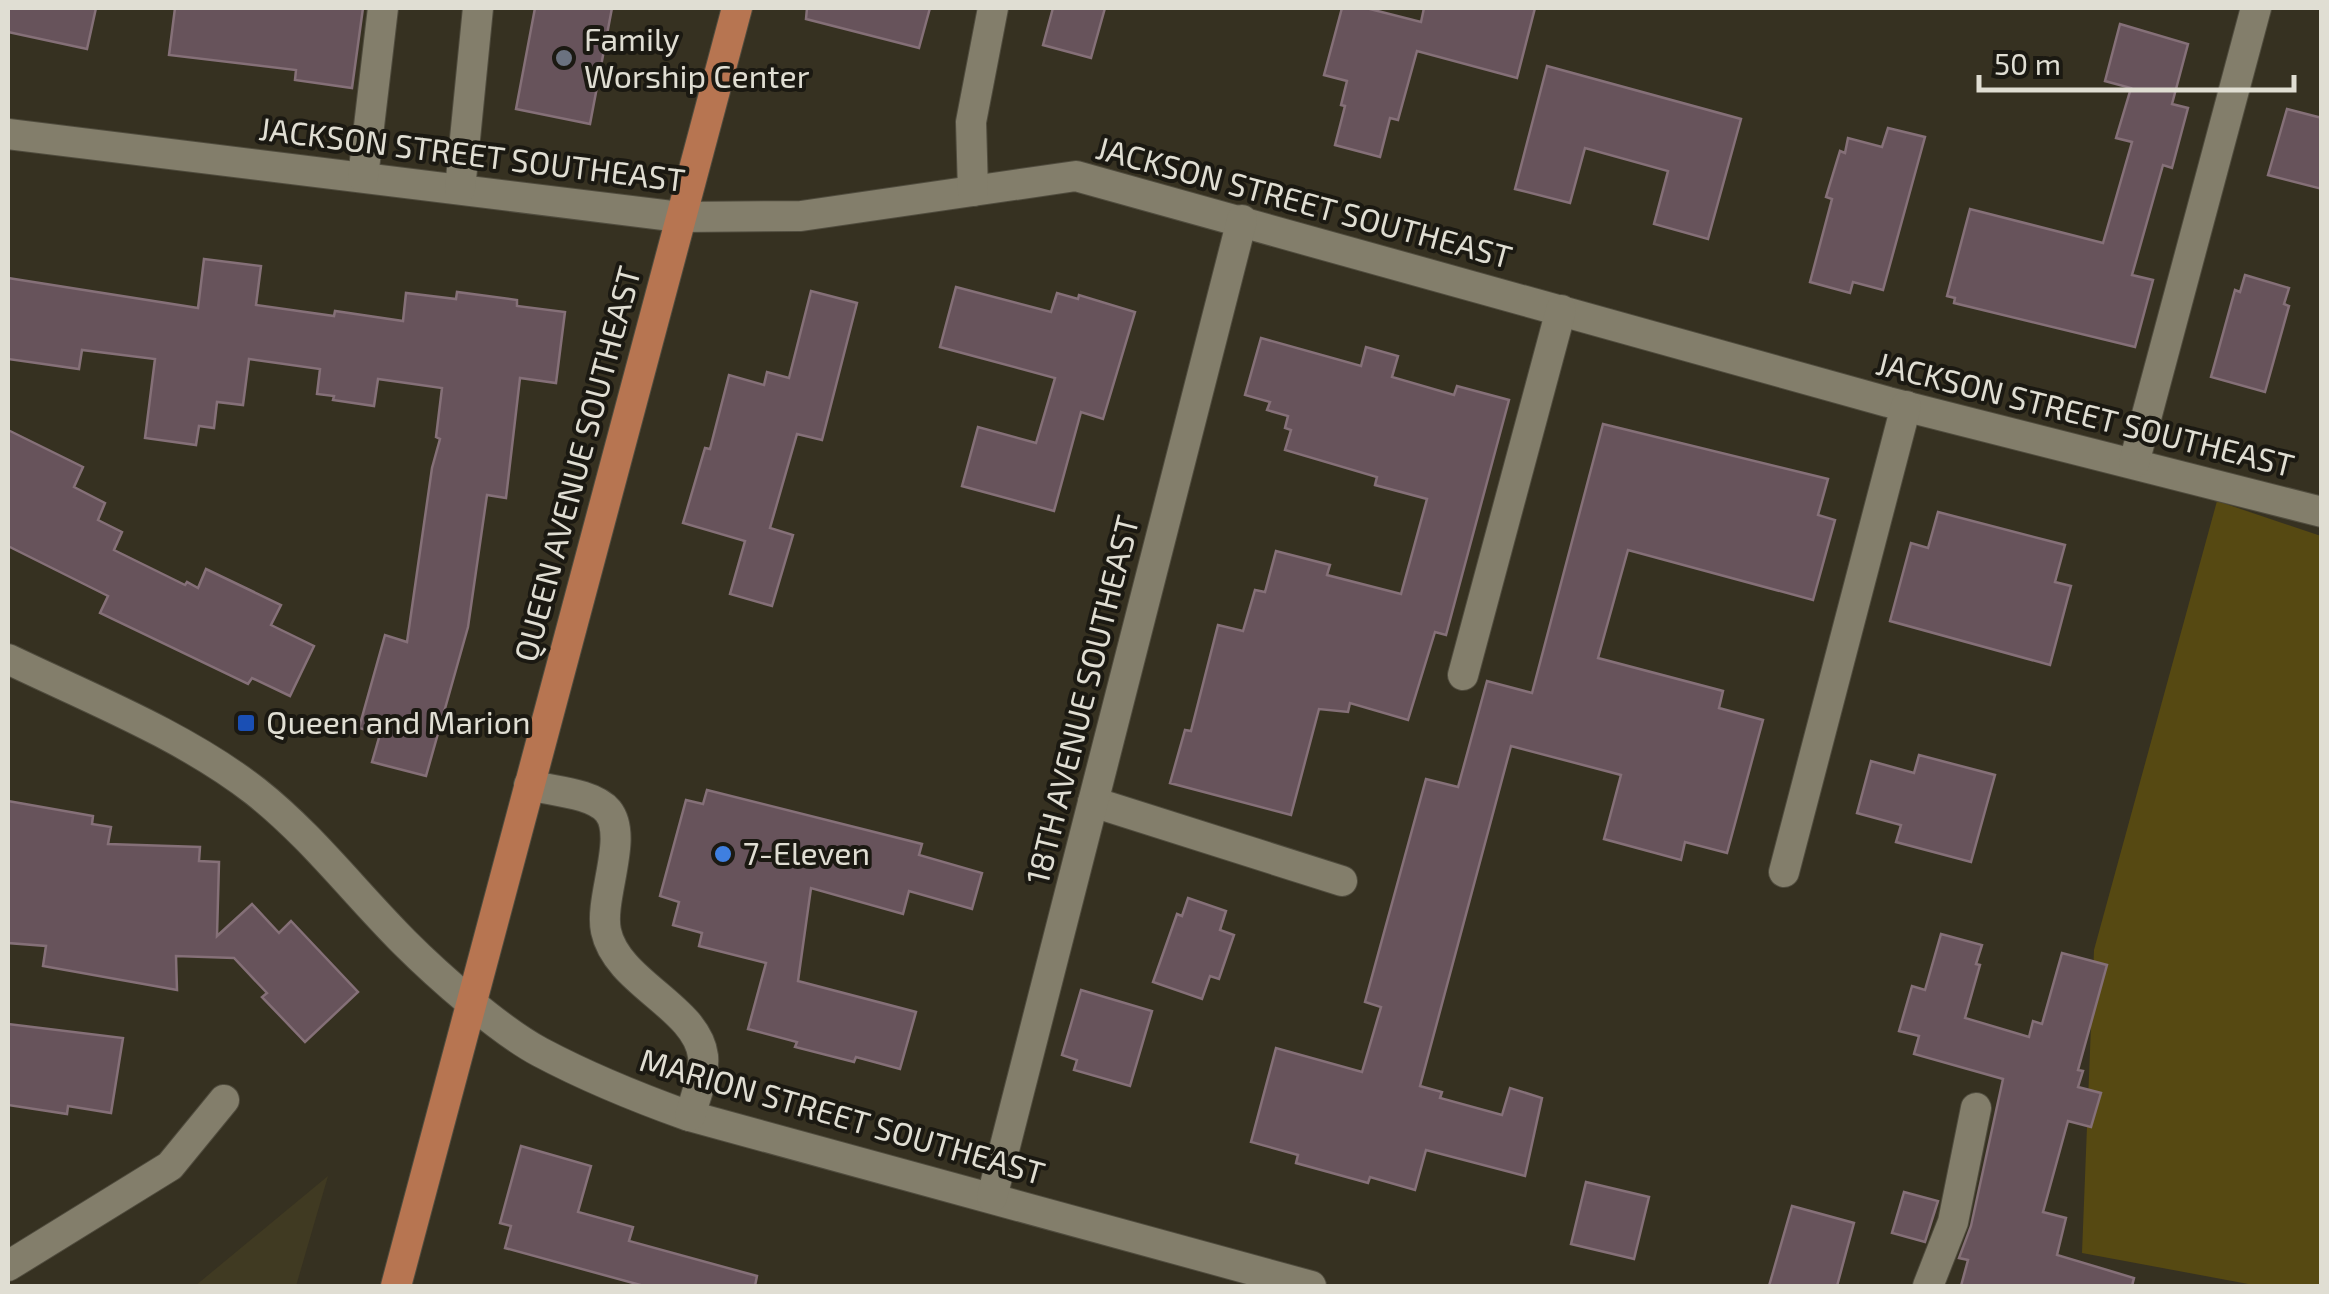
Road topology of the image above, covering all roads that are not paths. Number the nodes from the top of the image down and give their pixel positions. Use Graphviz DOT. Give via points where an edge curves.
graph roads {
  1 [pos="384,8"];
  2 [pos="478,8"];
  3 [pos="737,8"];
  4 [pos="993,8"];
  5 [pos="2256,8"];
  6 [pos="8,134"];
  7 [pos="363,177"];
  8 [pos="460,190"];
  9 [pos="973,191"];
  10 [pos="680,217"];
  11 [pos="1242,220"];
  12 [pos="1562,310"];
  13 [pos="1906,406"];
  14 [pos="2134,463"];
  15 [pos="2322,512"];
  16 [pos="8,660"];
  17 [pos="1463,675"];
  18 [pos="529,785"];
  19 [pos="1093,802"];
  20 [pos="1784,872"];
  21 [pos="1342,881"];
  22 [pos="470,1000"];
  23 [pos="224,1100"];
  24 [pos="1976,1108"];
  25 [pos="690,1116"];
  26 [pos="992,1196"];
  27 [pos="8,1266"];
  28 [pos="396,1286"];
  29 [pos="1311,1286"];
  30 [pos="1928,1286"];
  1 -- 7 [label="street"];
  2 -- 8 [label="street"];
  3 -- 10 [label="main road, QUEEN AVENUE SOUTHEAST"];
  4 -- 9 [label="street" via="971,122"];
  5 -- 14 [label="street"];
  6 -- 7 [label="street, JACKSON STREET SOUTHEAST"];
  7 -- 8 [label="street, JACKSON STREET SOUTHEAST"];
  8 -- 10 [label="street, JACKSON STREET SOUTHEAST"];
  9 -- 10 [label="street, JACKSON STREET SOUTHEAST" via="801,216"];
  9 -- 11 [label="street, JACKSON STREET SOUTHEAST" via="1076,176"];
  10 -- 18 [label="main road, QUEEN AVENUE SOUTHEAST"];
  11 -- 12 [label="street, JACKSON STREET SOUTHEAST"];
  11 -- 19 [label="street, 18TH AVENUE SOUTHEAST"];
  12 -- 13 [label="street, JACKSON STREET SOUTHEAST"];
  12 -- 17 [label="street"];
  13 -- 14 [label="street, JACKSON STREET SOUTHEAST"];
  13 -- 20 [label="street"];
  14 -- 15 [label="street, JACKSON STREET SOUTHEAST"];
  16 -- 22 [label="street, MARION STREET SOUTHEAST" via="146,726 254,790 405,944"];
  18 -- 22 [label="main road, QUEEN AVENUE SOUTHEAST"];
  18 -- 25 [label="street" via="598,802 610,813 616,830 606,934 627,967 700,1043 704,1060"];
  19 -- 21 [label="street"];
  19 -- 26 [label="street, 18TH AVENUE SOUTHEAST"];
  22 -- 25 [label="street, MARION STREET SOUTHEAST" via="537,1050"];
  22 -- 28 [label="main road, QUEEN AVENUE SOUTHEAST"];
  23 -- 27 [label="street" via="170,1166"];
  24 -- 30 [label="street" via="1953,1222"];
  25 -- 26 [label="street, MARION STREET SOUTHEAST"];
  26 -- 29 [label="street, MARION STREET SOUTHEAST"];
}
